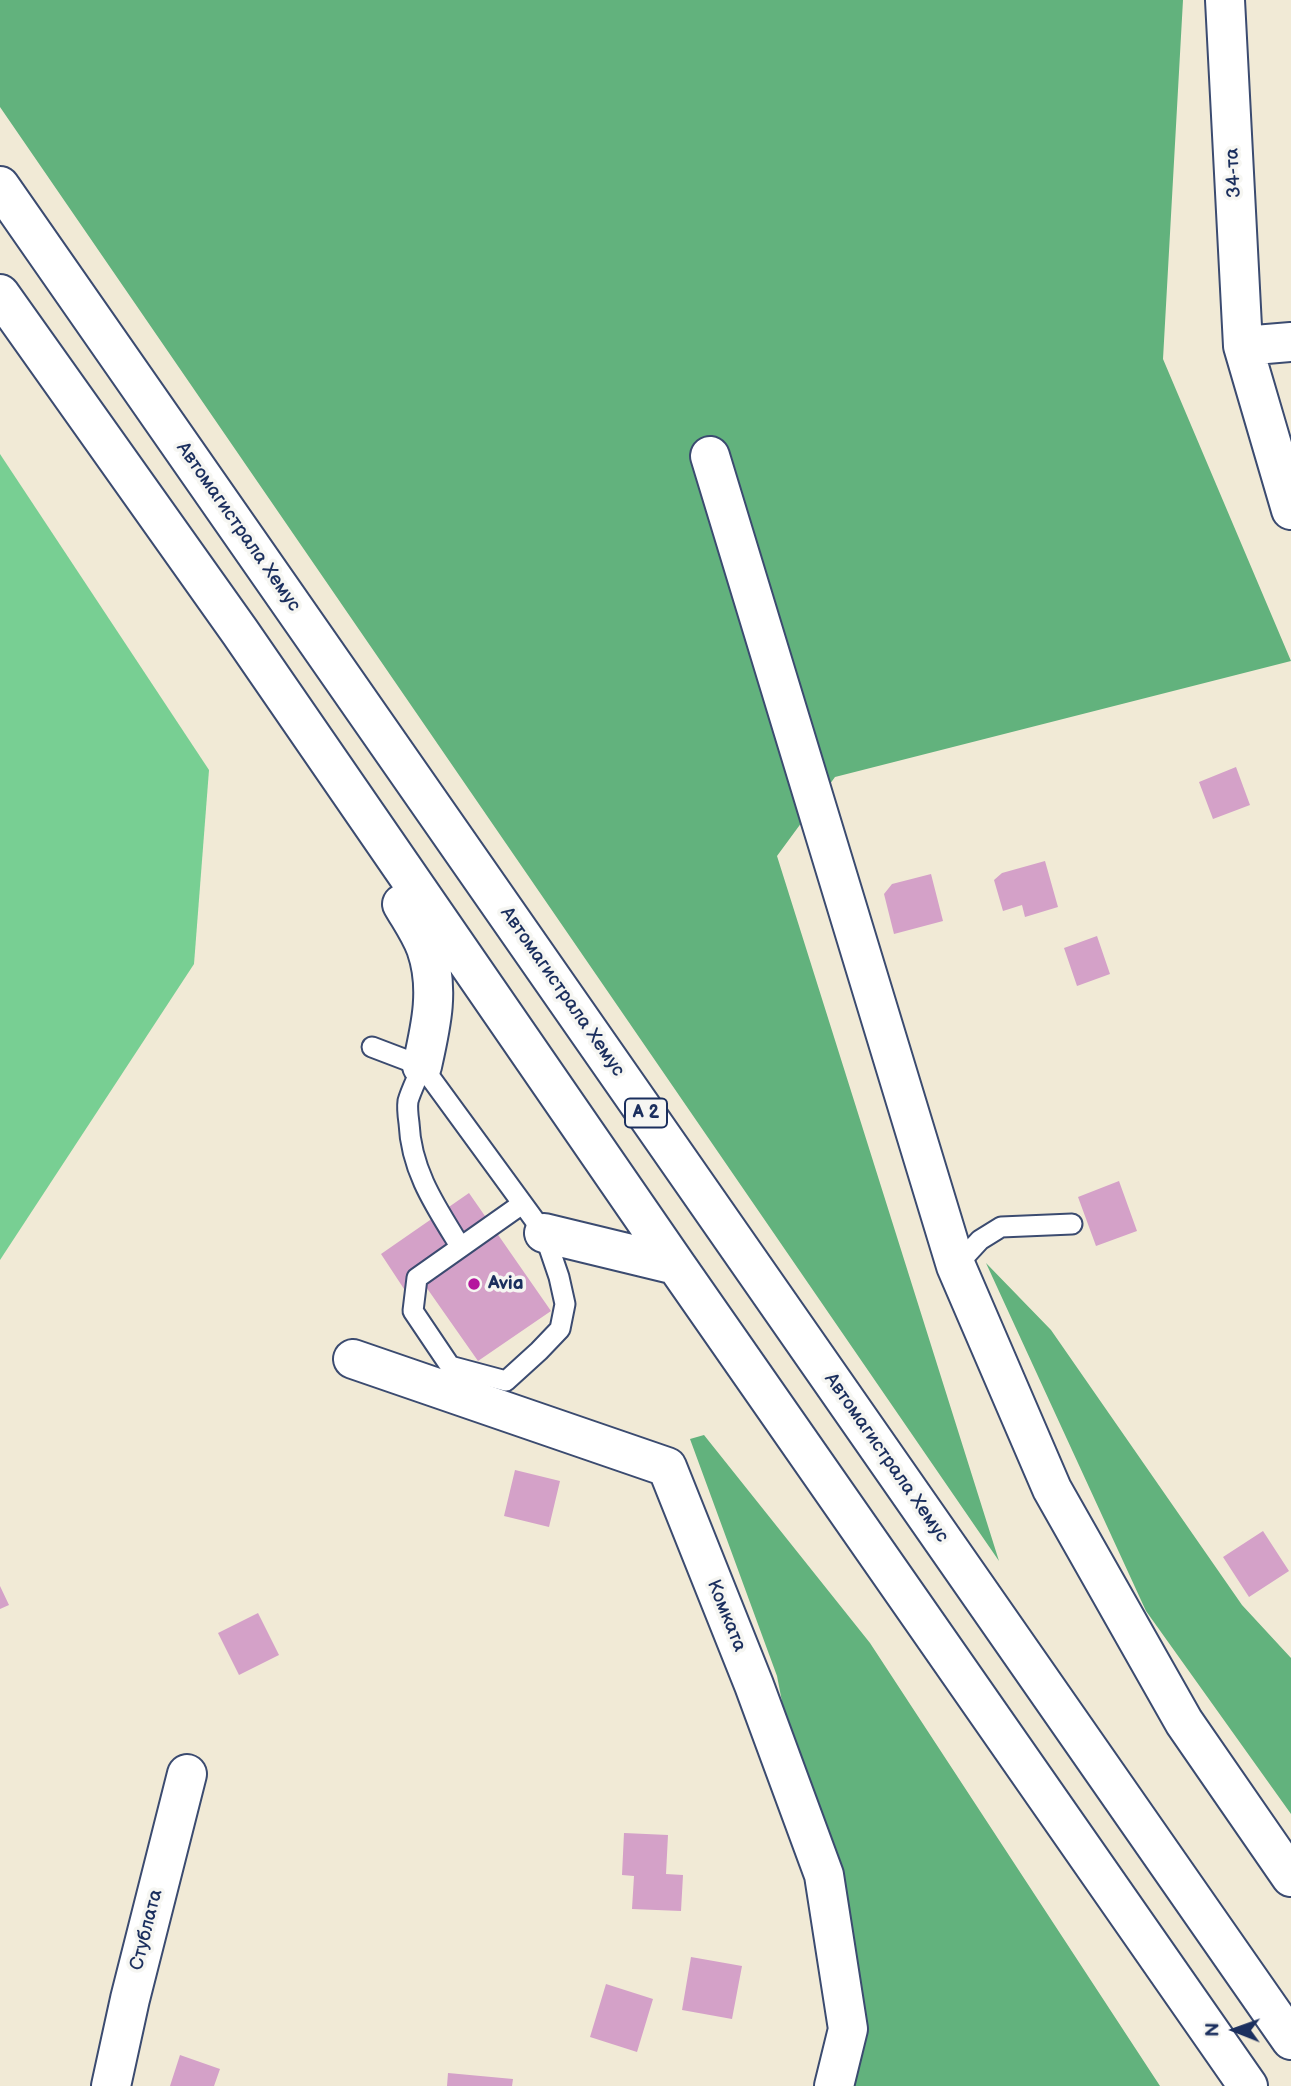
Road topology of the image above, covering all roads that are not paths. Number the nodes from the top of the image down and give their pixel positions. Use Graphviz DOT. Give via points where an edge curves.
graph roads {
  1 [pos="1225,0"];
  2 [pos="0,186"];
  3 [pos="0,294"];
  4 [pos="1291,342"];
  5 [pos="1243,346"];
  6 [pos="710,456"];
  7 [pos="1291,510"];
  8 [pos="240,632"];
  9 [pos="372,1047"];
  10 [pos="422,1066"];
  11 [pos="533,1219"];
  12 [pos="1072,1224"];
  13 [pos="460,1246"];
  14 [pos="676,1265"];
  15 [pos="956,1266"];
  16 [pos="353,1359"];
  17 [pos="502,1395"];
  18 [pos="187,1774"];
  19 [pos="1291,1877"];
  20 [pos="1291,2040"];
  21 [pos="111,2086"];
  22 [pos="834,2086"];
  23 [pos="1248,2086"];
  1 -- 5 [label="main road, 34-та"];
  2 -- 20 [label="main road, Автомагистрала Хемус / A 2"];
  3 -- 8 [label="main road"];
  4 -- 5 [label="main road"];
  5 -- 7 [label="main road, 34-та"];
  6 -- 15 [label="main road"];
  8 -- 10 [label="main road" via="421,936 434,996"];
  8 -- 14 [label="main road"];
  9 -- 10 [label="lane"];
  10 -- 11 [label="lane"];
  10 -- 13 [label="lane" via="408,1103 414,1160 431,1200"];
  11 -- 13 [label="lane"];
  11 -- 14 [label="main road"];
  11 -- 17 [label="lane" via="559,1277 565,1304 560,1329"];
  12 -- 15 [label="lane" via="1002,1227 980,1240"];
  13 -- 17 [label="lane" via="416,1278 413,1311 450,1366"];
  14 -- 23 [label="main road"];
  15 -- 19 [label="main road" via="1052,1489 1184,1722"];
  16 -- 17 [label="main road, Комката"];
  17 -- 22 [label="main road, Комката" via="667,1467 824,1875 848,2029"];
  18 -- 21 [label="main road, Стублата"];
}
